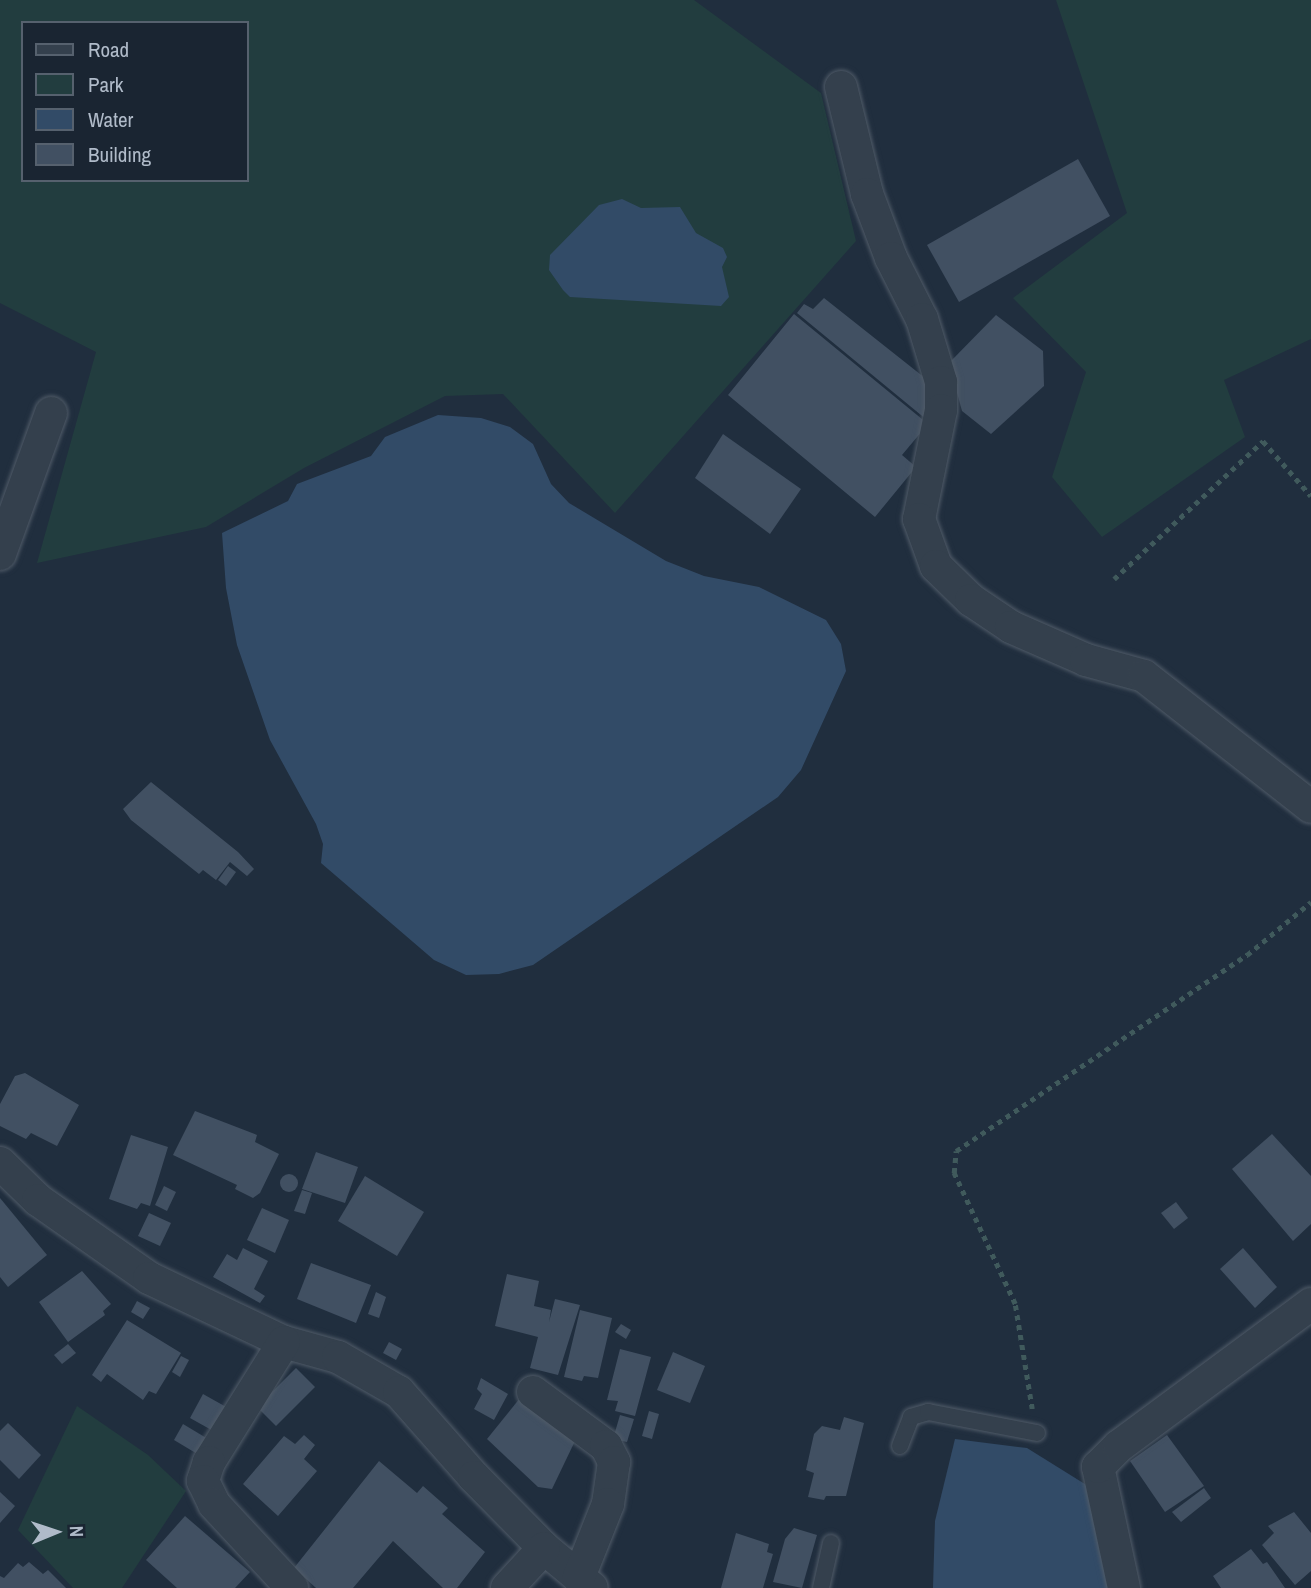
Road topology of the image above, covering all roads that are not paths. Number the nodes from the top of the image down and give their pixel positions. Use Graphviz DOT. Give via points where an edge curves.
graph roads {
  1 [pos="841,87"];
  2 [pos="51,413"];
  3 [pos="0,554"];
  4 [pos="1311,807"];
  5 [pos="0,1163"];
  6 [pos="1311,1304"];
  7 [pos="284,1342"];
  8 [pos="533,1392"];
  9 [pos="1037,1433"];
  10 [pos="900,1446"];
  11 [pos="831,1543"];
  12 [pos="544,1548"];
  13 [pos="585,1583"];
  14 [pos="292,1588"];
  15 [pos="508,1588"];
  16 [pos="821,1588"];
  17 [pos="1124,1588"];
  1 -- 4 [label="street" via="867,194 891,258 922,319 941,382 941,410 919,519 936,566 971,600 1011,627 1086,660 1144,676"];
  2 -- 3 [label="street"];
  5 -- 7 [label="street" via="38,1200 149,1278"];
  6 -- 17 [label="street" via="1119,1446 1098,1467"];
  7 -- 12 [label="street" via="338,1357 399,1392"];
  7 -- 14 [label="street" via="209,1462 202,1481 214,1504"];
  8 -- 13 [label="street" via="606,1446 614,1462 608,1504"];
  9 -- 10 [label="lane" via="928,1412 911,1417"];
  11 -- 16 [label="lane"];
  12 -- 13 [label="street"];
  12 -- 15 [label="street"];
}
